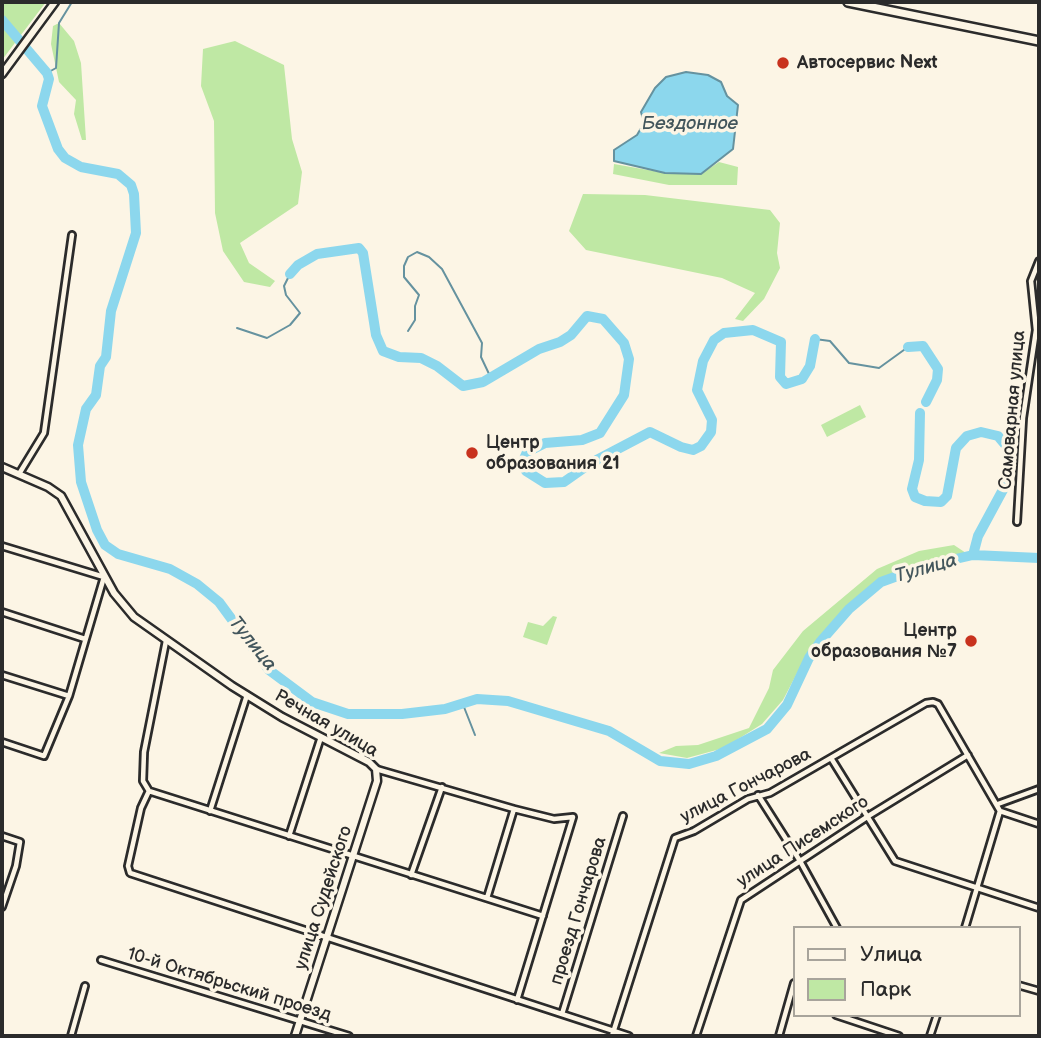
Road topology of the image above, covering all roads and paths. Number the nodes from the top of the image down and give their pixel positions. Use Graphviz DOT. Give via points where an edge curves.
graph roads {
  1 [pos="55,2"];
  2 [pos="848,2"];
  3 [pos="1039,41"];
  4 [pos="2,74"];
  5 [pos="72,235"];
  6 [pos="1039,261"];
  7 [pos="2,467"];
  8 [pos="19,474"];
  9 [pos="1017,522"];
  10 [pos="2,546"];
  11 [pos="104,577"];
  12 [pos="2,612"];
  13 [pos="85,639"];
  14 [pos="166,641"];
  15 [pos="2,675"];
  16 [pos="247,695"];
  17 [pos="69,696"];
  18 [pos="321,737"];
  19 [pos="2,743"];
  20 [pos="968,755"];
  21 [pos="831,758"];
  22 [pos="376,769"];
  23 [pos="442,787"];
  24 [pos="1039,789"];
  25 [pos="149,791"];
  26 [pos="758,795"];
  27 [pos="998,804"];
  28 [pos="514,809"];
  29 [pos="211,811"];
  30 [pos="1000,811"];
  31 [pos="623,816"];
  32 [pos="867,818"];
  33 [pos="1039,824"];
  34 [pos="2,836"];
  35 [pos="289,836"];
  36 [pos="352,857"];
  37 [pos="800,861"];
  38 [pos="411,875"];
  39 [pos="977,888"];
  40 [pos="486,898"];
  41 [pos="2,907"];
  42 [pos="1039,908"];
  43 [pos="543,916"];
  44 [pos="836,926"];
  45 [pos="966,926"];
  46 [pos="328,936"];
  47 [pos="101,960"];
  48 [pos="85,986"];
  49 [pos="1020,986"];
  50 [pos="1039,991"];
  51 [pos="517,1000"];
  52 [pos="792,1003"];
  53 [pos="562,1014"];
  54 [pos="842,1017"];
  55 [pos="936,1017"];
  56 [pos="300,1020"];
  57 [pos="613,1034"];
  58 [pos="71,1036"];
  59 [pos="295,1036"];
  60 [pos="349,1036"];
  61 [pos="629,1036"];
  62 [pos="696,1036"];
  63 [pos="779,1036"];
  64 [pos="899,1036"];
  65 [pos="930,1036"];
  1 -- 4 [label="street"];
  2 -- 3 [label="main road"];
  5 -- 8 [label="street" via="44,433"];
  6 -- 9 [label="street, Самоварная улица" via="1031,281 1036,330 1023,418"];
  7 -- 8 [label="street, Речная улица"];
  8 -- 11 [label="street, Речная улица" via="61,496"];
  10 -- 11 [label="street"];
  11 -- 13 [label="street"];
  11 -- 14 [label="street, Речная улица" via="134,617"];
  12 -- 13 [label="street"];
  13 -- 17 [label="street"];
  14 -- 16 [label="street, Речная улица"];
  14 -- 25 [label="street" via="144,752 144,781"];
  15 -- 17 [label="street"];
  16 -- 18 [label="street, Речная улица"];
  16 -- 29 [label="street"];
  17 -- 19 [label="street" via="44,756"];
  18 -- 22 [label="street, Речная улица"];
  18 -- 35 [label="street"];
  20 -- 21 [label="street, улица Гончарова" via="938,704 926,703"];
  20 -- 27 [label="street"];
  20 -- 32 [label="street, улица Писемского"];
  21 -- 26 [label="street, улица Гончарова" via="770,793"];
  21 -- 32 [label="street"];
  22 -- 23 [label="street, Речная улица"];
  22 -- 36 [label="street, улица Судейского" via="377,781"];
  23 -- 28 [label="street, Речная улица"];
  23 -- 38 [label="street"];
  24 -- 27 [label="street"];
  25 -- 29 [label="street"];
  25 -- 46 [label="street" via="141,808 130,873"];
  26 -- 37 [label="street"];
  26 -- 57 [label="street, улица Гончарова" via="675,838"];
  27 -- 30 [label="street"];
  28 -- 40 [label="street"];
  28 -- 43 [label="street, Речная улица" via="554,819 573,817"];
  29 -- 35 [label="street"];
  30 -- 33 [label="street"];
  30 -- 39 [label="street"];
  31 -- 53 [label="street, проезд Гончарова"];
  32 -- 37 [label="street, улица Писемского"];
  32 -- 39 [label="street" via="895,861"];
  34 -- 41 [label="street" via="20,842"];
  35 -- 36 [label="street"];
  36 -- 38 [label="street"];
  36 -- 46 [label="street, улица Судейского"];
  37 -- 44 [label="street"];
  37 -- 62 [label="street, улица Писемского" via="737,906"];
  38 -- 40 [label="street"];
  39 -- 42 [label="street"];
  39 -- 45 [label="street"];
  40 -- 43 [label="street"];
  43 -- 51 [label="street"];
  46 -- 51 [label="street"];
  46 -- 56 [label="street, улица Судейского"];
  47 -- 56 [label="street, 10-й Октябрьский проезд"];
  48 -- 58 [label="street"];
  49 -- 50 [label="street"];
  51 -- 53 [label="street"];
  52 -- 63 [label="street"];
  53 -- 57 [label="street"];
  54 -- 64 [label="street"];
  55 -- 65 [label="street"];
  56 -- 59 [label="street, улица Судейского"];
  56 -- 60 [label="street, 10-й Октябрьский проезд"];
  57 -- 61 [label="street"];
}
